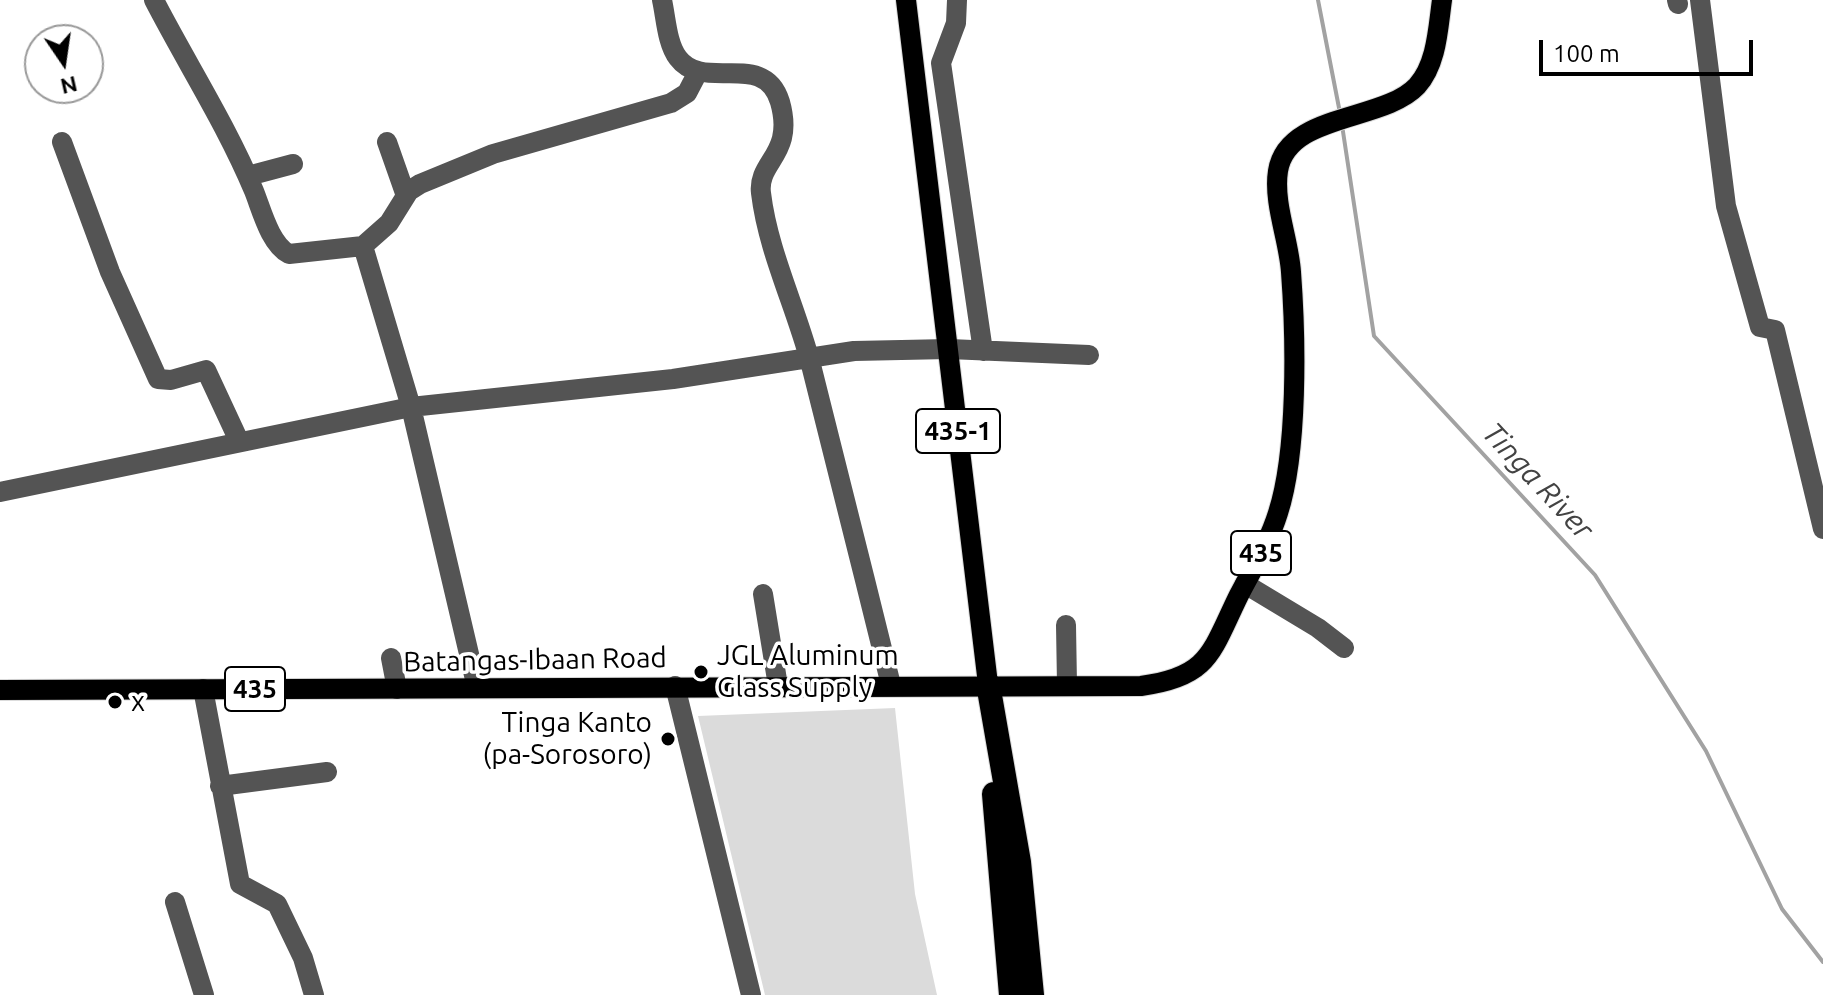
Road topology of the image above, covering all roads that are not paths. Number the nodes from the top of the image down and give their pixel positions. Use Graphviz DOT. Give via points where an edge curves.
graph roads {
  1 [pos="154,0"];
  2 [pos="662,0"];
  3 [pos="906,0"];
  4 [pos="957,0"];
  5 [pos="1442,0"];
  6 [pos="1700,0"];
  7 [pos="698,72"];
  8 [pos="62,142"];
  9 [pos="387,142"];
  10 [pos="293,164"];
  11 [pos="248,176"];
  12 [pos="406,196"];
  13 [pos="363,246"];
  14 [pos="949,349"];
  15 [pos="983,351"];
  16 [pos="1089,355"];
  17 [pos="809,358"];
  18 [pos="411,407"];
  19 [pos="239,441"];
  20 [pos="0,492"];
  21 [pos="1823,529"];
  22 [pos="1245,584"];
  23 [pos="763,594"];
  24 [pos="1066,625"];
  25 [pos="1344,648"];
  26 [pos="391,658"];
  27 [pos="988,684"];
  28 [pos="891,685"];
  29 [pos="1067,685"];
  30 [pos="675,686"];
  31 [pos="778,686"];
  32 [pos="477,688"];
  33 [pos="203,689"];
  34 [pos="397,689"];
  35 [pos="0,690"];
  36 [pos="327,772"];
  37 [pos="220,786"];
  38 [pos="175,902"];
  39 [pos="204,995"];
  40 [pos="314,995"];
  41 [pos="751,995"];
  42 [pos="1011,995"];
  43 [pos="1032,995"];
  1 -- 11 [label="street"];
  2 -- 7 [label="street" via="677,58"];
  3 -- 14 [label="main road, 435-1"];
  4 -- 15 [label="street" via="956,23 941,63"];
  5 -- 22 [label="main road, Batangas-Ibaan Road / 435" via="1433,54 1416,86 1294,140 1278,168 1293,301 1291,448 1278,512"];
  6 -- 21 [label="street" via="1726,206 1760,327 1775,330"];
  7 -- 12 [label="street" via="687,93 671,103 482,157 413,187"];
  7 -- 17 [label="street" via="748,72 774,88 780,103 782,145 761,180 761,192"];
  8 -- 19 [label="street" via="118,294 158,379 206,370"];
  9 -- 12 [label="street"];
  10 -- 11 [label="street"];
  11 -- 13 [label="street" via="286,254"];
  12 -- 13 [label="street" via="389,223"];
  13 -- 18 [label="street"];
  14 -- 15 [label="street"];
  14 -- 17 [label="street" via="854,351"];
  14 -- 27 [label="main road, 435-1"];
  15 -- 16 [label="street"];
  17 -- 18 [label="street"];
  17 -- 28 [label="street"];
  18 -- 19 [label="street"];
  18 -- 32 [label="street"];
  19 -- 20 [label="street"];
  22 -- 25 [label="street"];
  22 -- 29 [label="main road, Batangas-Ibaan Road / 435" via="1208,658 1189,674 1141,686"];
  23 -- 31 [label="street"];
  24 -- 29 [label="street"];
  26 -- 34 [label="street"];
  27 -- 28 [label="main road, Batangas-Ibaan Road / 435"];
  27 -- 29 [label="main road, Batangas-Ibaan Road / 435"];
  27 -- 42 [label="highway"];
  27 -- 43 [label="highway" via="1019,862"];
  28 -- 31 [label="main road, Batangas-Ibaan Road / 435"];
  30 -- 31 [label="main road, Batangas-Ibaan Road / 435"];
  30 -- 32 [label="main road, Batangas-Ibaan Road / 435"];
  30 -- 41 [label="street"];
  32 -- 34 [label="main road, Batangas-Ibaan Road / 435"];
  33 -- 34 [label="main road, Batangas-Ibaan Road / 435"];
  33 -- 35 [label="main road, Batangas-Ibaan Road / 435"];
  33 -- 37 [label="street"];
  36 -- 37 [label="street"];
  37 -- 40 [label="street" via="240,884 277,904"];
  38 -- 39 [label="street"];
}
